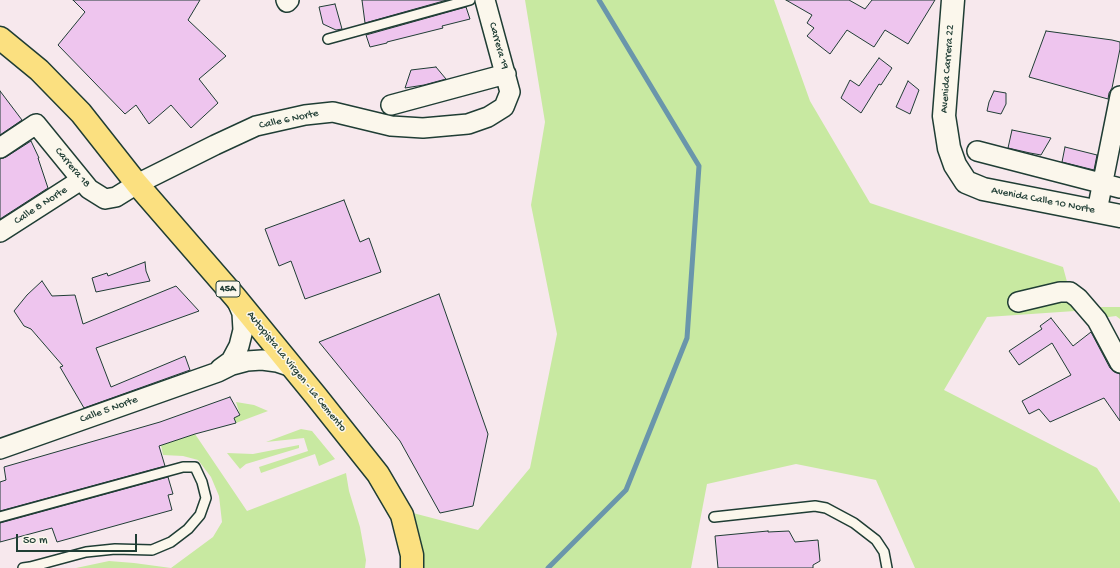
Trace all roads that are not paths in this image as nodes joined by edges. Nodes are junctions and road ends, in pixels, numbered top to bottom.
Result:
1 (470, 0) edge
2 (485, 0) edge
3 (953, 0) edge
4 (0, 38) edge
5 (328, 39) dead end
6 (508, 83) junction
7 (1119, 104) edge
8 (391, 106) dead end
9 (0, 148) edge
10 (977, 151) dead end
11 (82, 180) junction
12 (966, 182) joint
13 (136, 184) junction
14 (1111, 186) edge
15 (1097, 211) junction
16 (1120, 216) edge
17 (0, 232) edge
18 (235, 297) junction
19 (1018, 302) dead end
20 (1120, 363) edge
21 (292, 367) junction
22 (218, 372) junction
23 (0, 449) edge
24 (0, 517) edge
25 (714, 517) dead end
26 (23, 568) edge
27 (412, 568) edge
28 (887, 568) edge

1 - 5 lane
2 - 6 street, Carrera 19
3 - 12 street, Avenida Carrera 22
4 - 13 main road, Autopista La Virgen - La Cemento / 45A
6 - 8 street
6 - 13 street, Calle 6 Norte
7 - 14 street
9 - 11 street, Carrera 18
10 - 14 street
11 - 13 street, Carrera 18
11 - 17 street, Calle 8 Norte
12 - 15 street, Avenida Calle 10 Norte
13 - 18 main road, Autopista La Virgen - La Cemento / 45A
14 - 15 street
15 - 16 street, Avenida Calle 10 Norte
18 - 21 main road, Autopista La Virgen - La Cemento / 45A
18 - 22 street, Calle 5 Norte
19 - 20 street
21 - 22 street, Calle 5 Norte
21 - 27 main road, Autopista La Virgen - La Cemento / 45A
22 - 23 street, Calle 5 Norte
24 - 26 lane
25 - 28 lane

